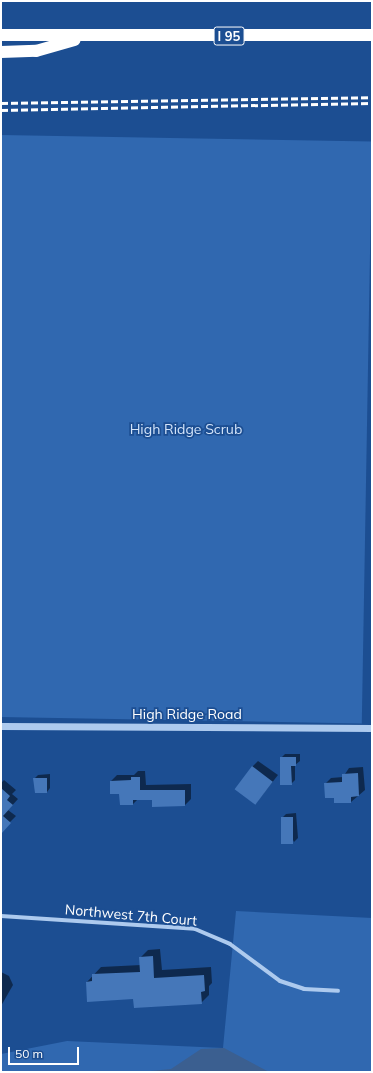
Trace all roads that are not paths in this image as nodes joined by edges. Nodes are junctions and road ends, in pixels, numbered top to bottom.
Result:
1 (1, 35) edge
2 (372, 35) edge
3 (86, 37) junction
4 (1, 52) edge
5 (1, 726) edge
6 (372, 728) edge
7 (1, 916) edge
8 (338, 991) dead end

1 - 3 highway, I 95
2 - 3 highway, I 95
3 - 4 highway
5 - 6 street, High Ridge Road
7 - 8 street, Northwest 7th Court

